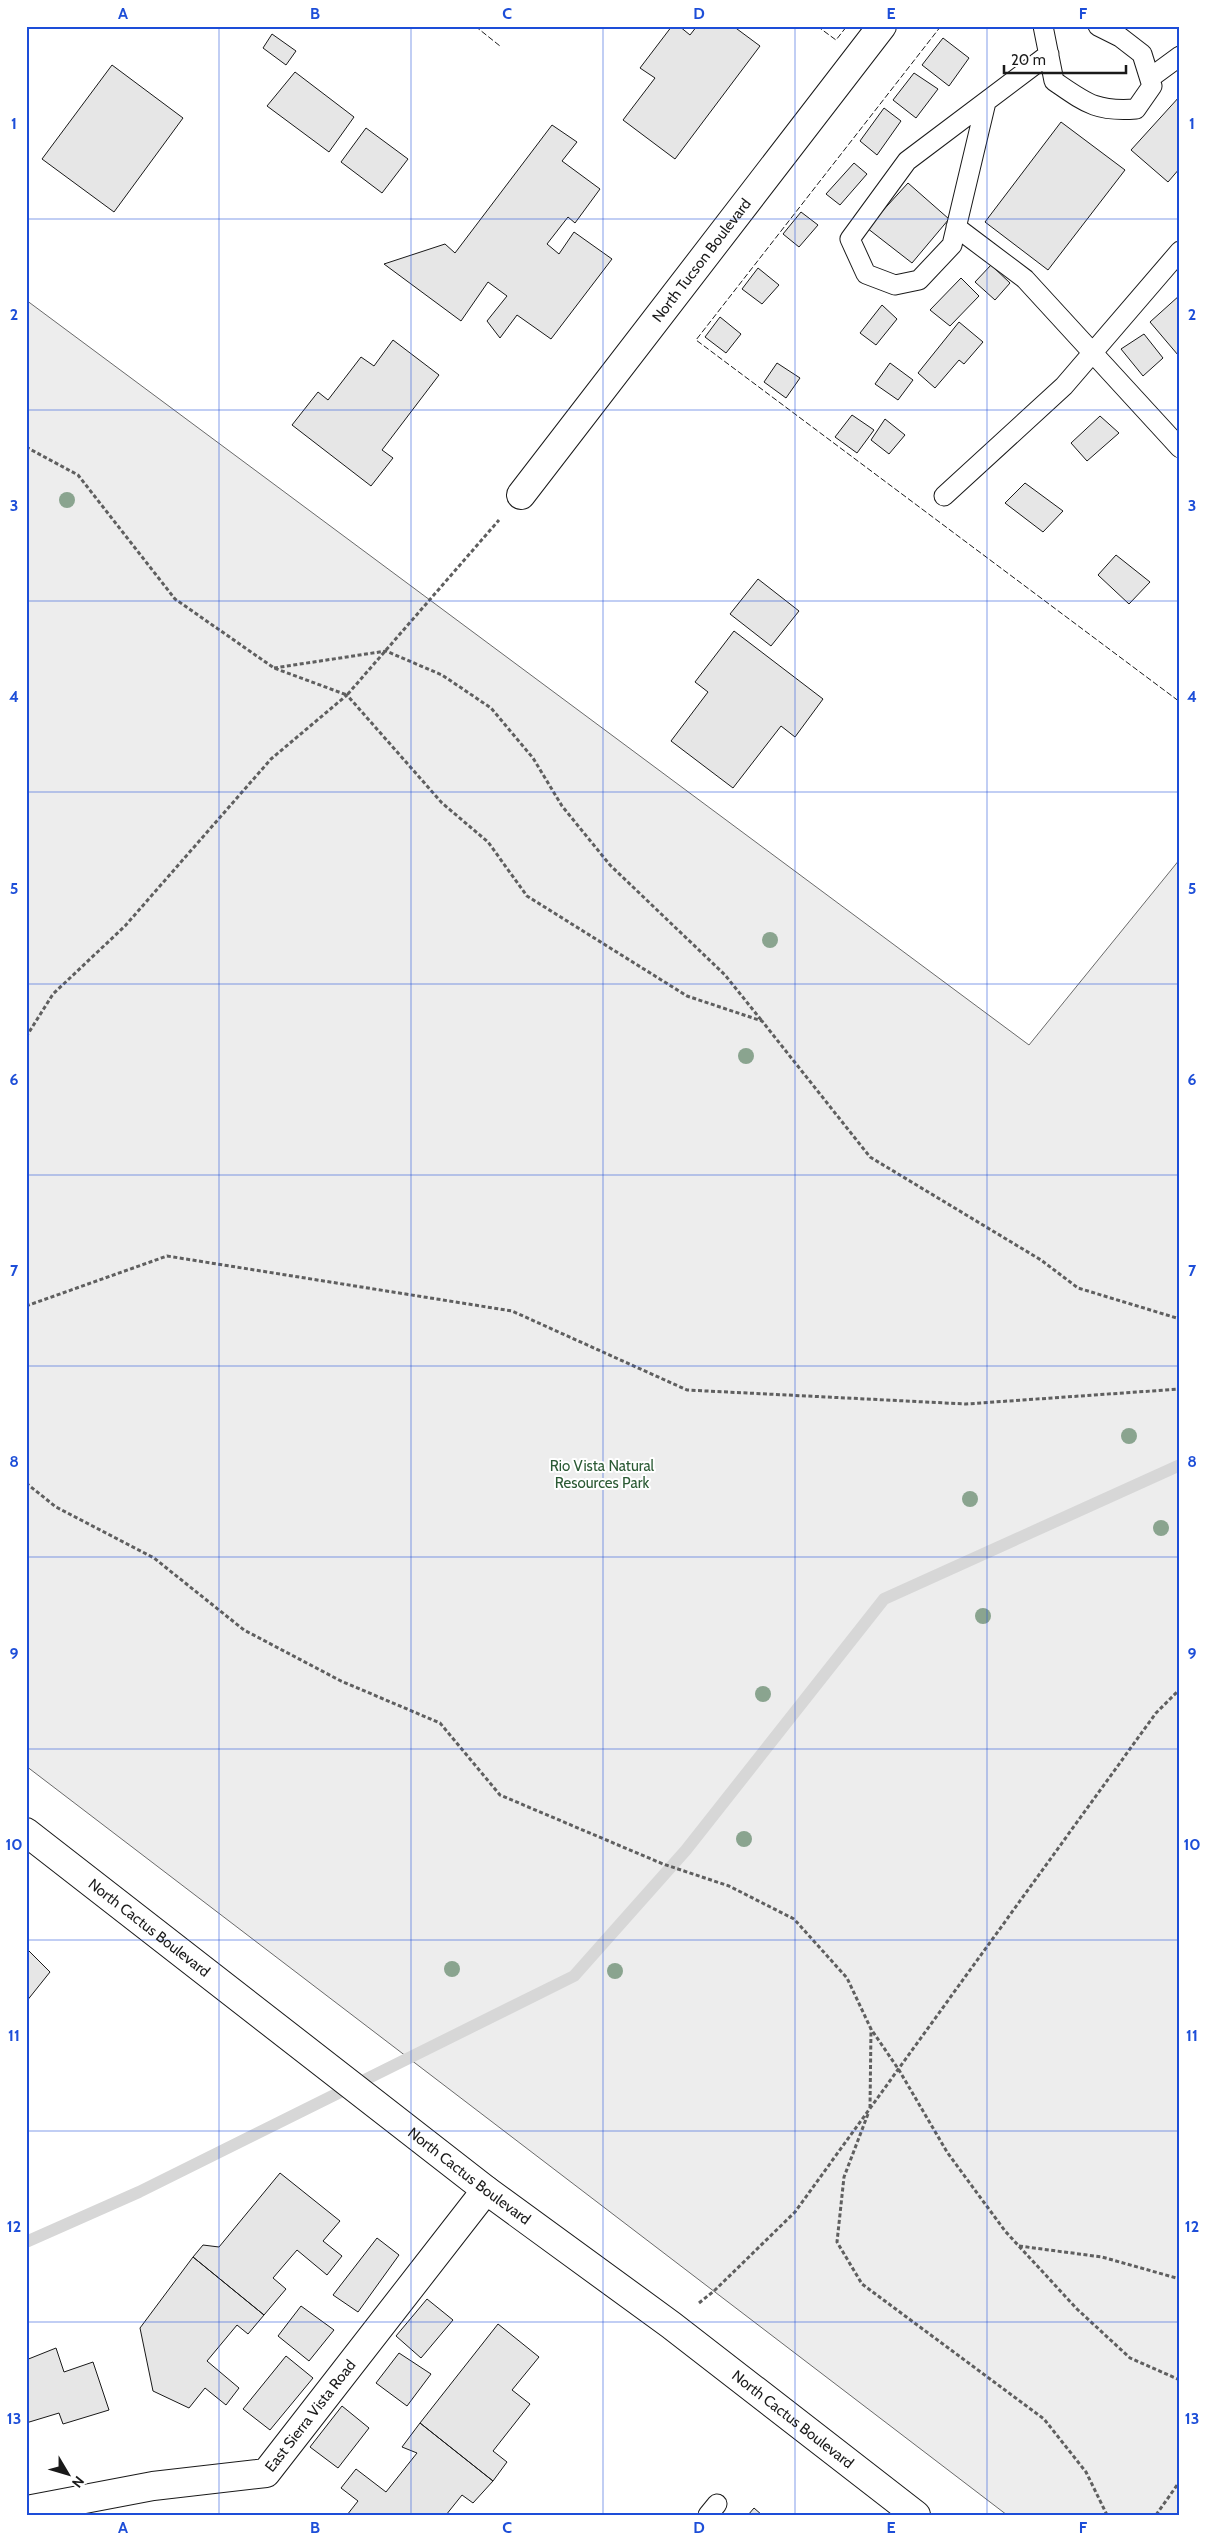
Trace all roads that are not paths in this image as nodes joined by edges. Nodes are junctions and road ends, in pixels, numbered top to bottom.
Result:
1 (882, 26) edge
2 (1043, 26) edge
3 (1098, 26) edge
4 (1049, 54) junction
5 (1180, 56) edge
6 (1150, 78) junction
7 (986, 102) junction
8 (956, 227) junction
9 (1180, 251) edge
10 (1092, 352) junction
11 (1180, 448) edge
12 (521, 495) road end
13 (944, 496) dead end
14 (26, 1832) edge
15 (486, 2190) junction
16 (26, 2512) edge
17 (916, 2515) edge

1 - 12 street, North Tucson Boulevard
2 - 4 lane
3 - 6 lane
4 - 6 lane
4 - 7 lane
5 - 6 lane
7 - 8 lane
7 - 8 lane
8 - 10 lane
9 - 10 lane
10 - 11 lane
10 - 13 lane
14 - 15 street, North Cactus Boulevard
15 - 16 street, East Sierra Vista Road
15 - 17 street, North Cactus Boulevard

